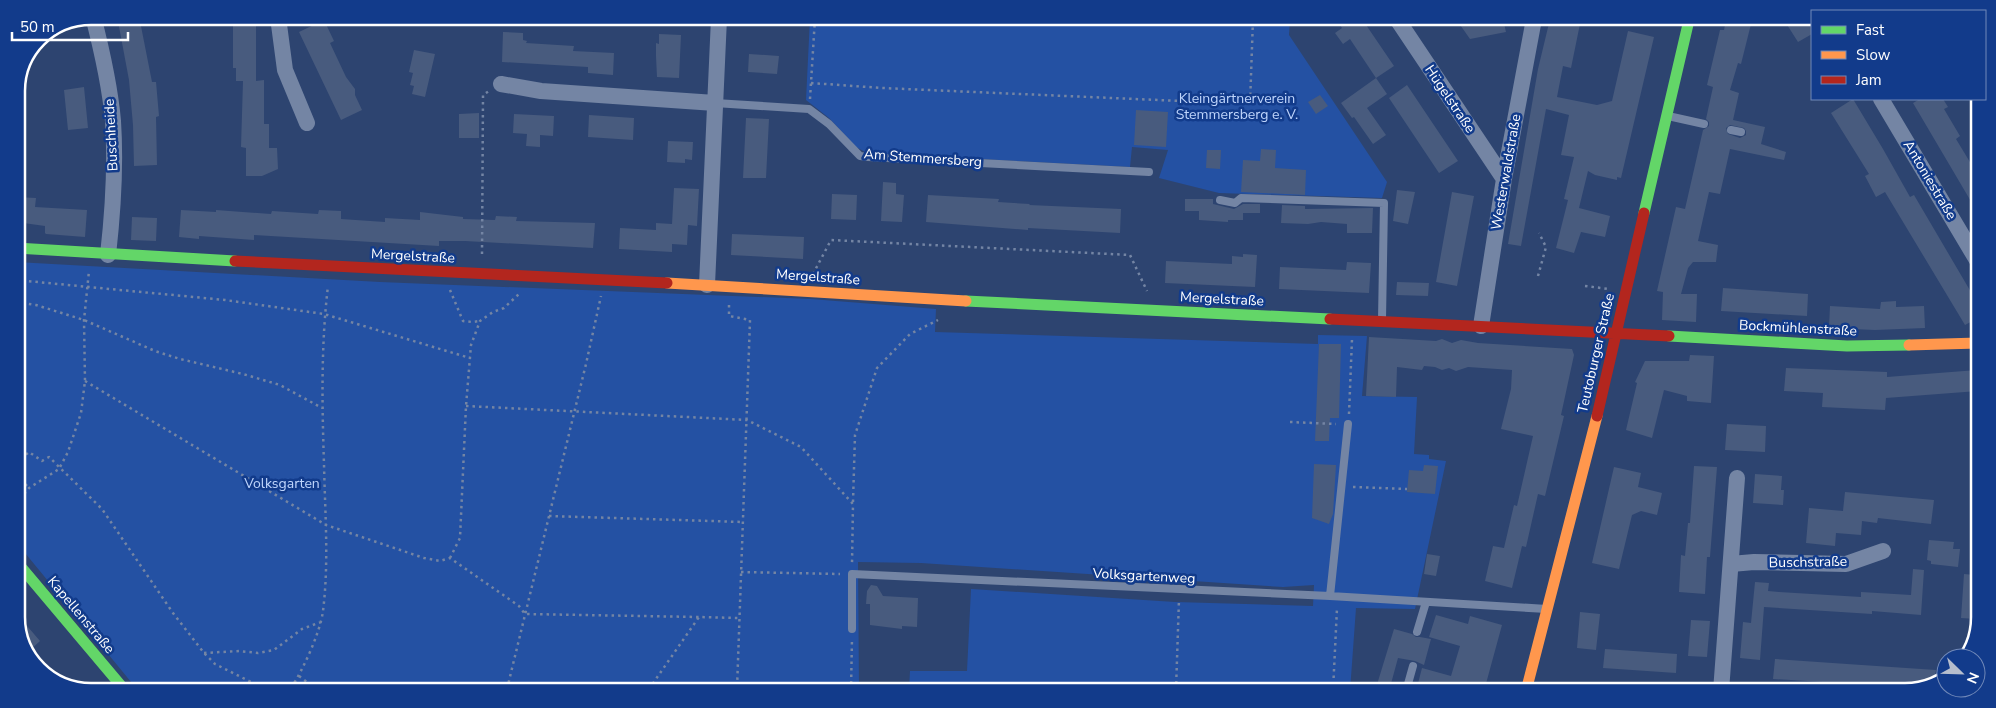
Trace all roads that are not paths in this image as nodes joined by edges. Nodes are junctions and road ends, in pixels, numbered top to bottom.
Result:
1 (95, 25) edge
2 (279, 25) edge
3 (719, 25) edge
4 (1401, 25) edge
5 (1533, 25) edge
6 (1688, 25) edge
7 (501, 84) road end
8 (1882, 100) edge
9 (715, 103) junction
10 (1666, 116) junction
11 (307, 123) dead end
12 (1704, 124) dead end
13 (1731, 130) dead end
14 (1741, 132) dead end
15 (1149, 172) dead end
16 (1504, 179) junction
17 (1220, 200) dead end
18 (25, 249) edge
19 (1971, 250) edge
20 (108, 255) junction
21 (708, 285) junction
22 (1382, 322) junction
23 (1481, 326) junction
24 (1617, 334) junction
25 (1971, 344) edge
26 (1348, 424) road end
27 (1737, 478) dead end
28 (1883, 551) dead end
29 (1731, 564) junction
30 (25, 572) edge
31 (1334, 597) junction
32 (1426, 602) junction
33 (1549, 609) junction
34 (852, 629) road end
35 (1417, 632) dead end
36 (1413, 666) dead end
37 (119, 683) edge
38 (1408, 683) edge
39 (1528, 683) edge
40 (1722, 683) edge

1 - 20 street, Buschheide
2 - 11 street
3 - 9 street
4 - 16 street, Hügelstraße
5 - 16 street, Westerwaldstraße
6 - 10 street, Teutoburger Straße
7 - 9 street
8 - 19 street, Antoniestraße
9 - 15 lane, Am Stemmersberg
9 - 21 street
10 - 12 lane
10 - 24 street, Teutoburger Straße
13 - 14 lane
16 - 23 street, Westerwaldstraße
17 - 22 lane
18 - 20 street, Mergelstraße
20 - 21 street, Mergelstraße
21 - 22 street, Mergelstraße
22 - 23 street, Mergelstraße
23 - 24 street, Mergelstraße
24 - 25 street, Bockmühlenstraße
24 - 33 street, Teutoburger Straße
26 - 31 lane
27 - 29 street
28 - 29 street, Buschstraße
29 - 40 street
30 - 37 street, Kapellenstraße
31 - 32 lane, Volksgartenweg
31 - 34 lane, Volksgartenweg
32 - 33 lane, Volksgartenweg
32 - 35 lane
33 - 39 street, Teutoburger Straße
36 - 38 lane

